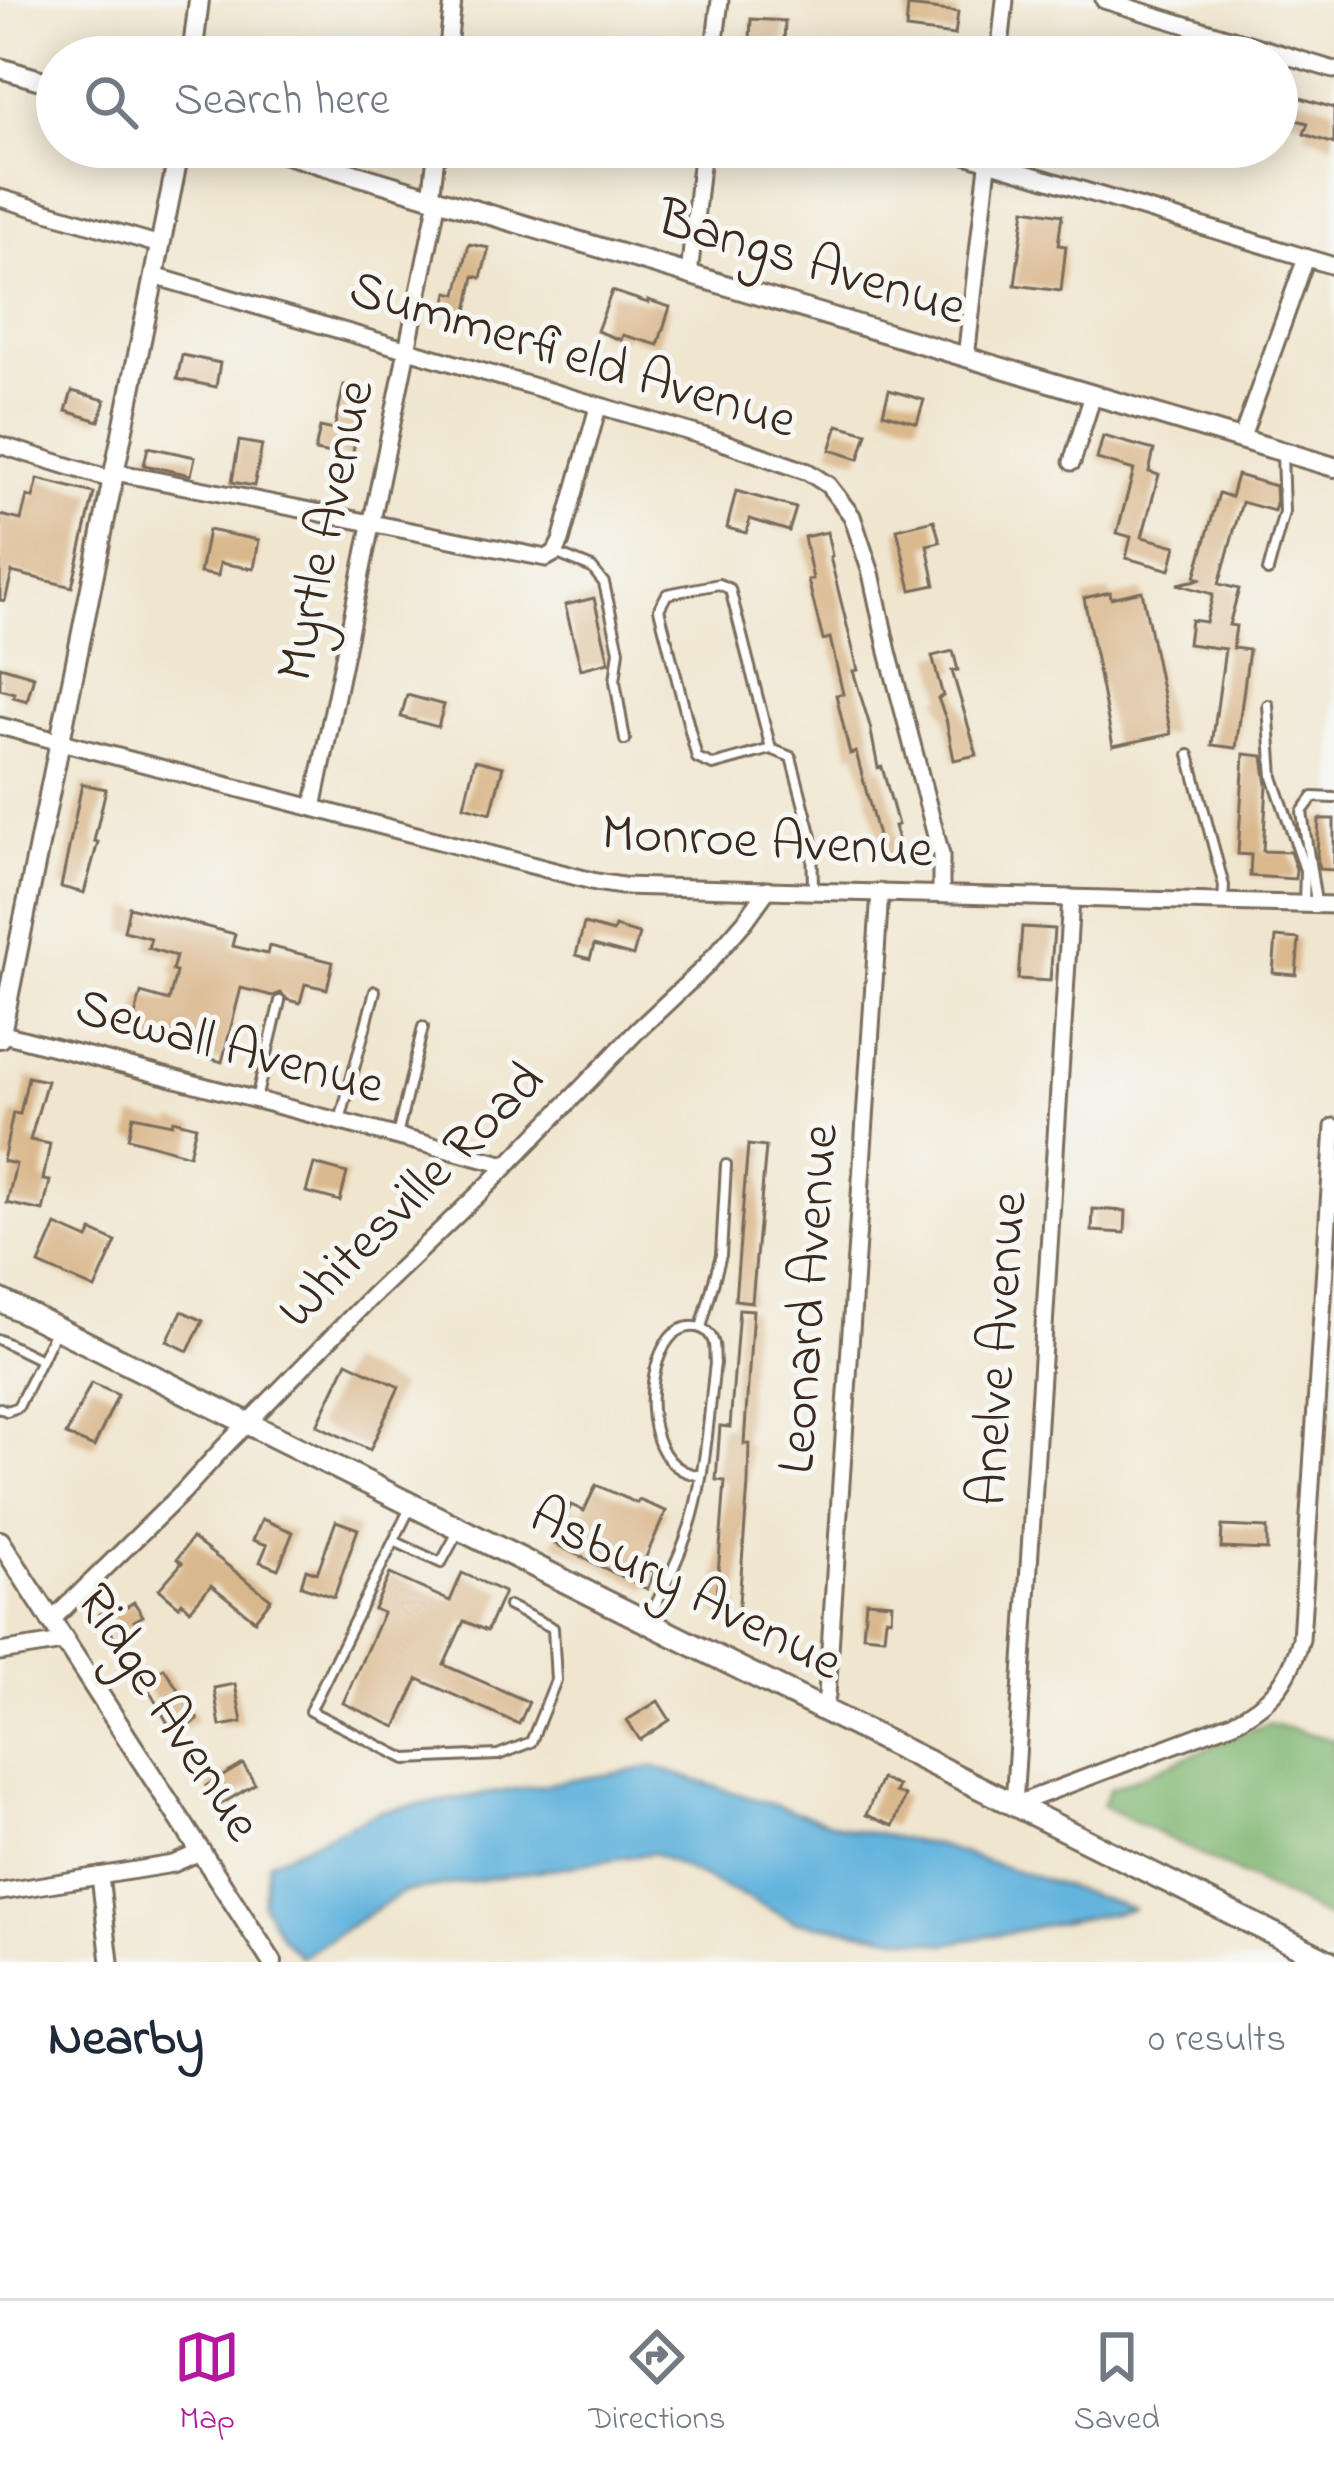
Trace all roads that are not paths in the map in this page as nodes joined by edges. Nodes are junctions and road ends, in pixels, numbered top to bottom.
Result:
1 (199, 0) edge
2 (453, 0) edge
3 (720, 0) edge
4 (1005, 0) edge
5 (1104, 0) edge
6 (195, 36) edge
7 (449, 36) edge
8 (716, 36) edge
9 (1001, 36) edge
10 (1222, 36) edge
11 (1298, 59) edge
12 (0, 68) edge
13 (1334, 70) edge
14 (36, 79) edge
15 (176, 168) edge
16 (332, 168) edge
17 (436, 168) edge
18 (702, 168) edge
19 (987, 168) edge
20 (1032, 168) edge
21 (0, 198) edge
22 (435, 199) junction
23 (160, 245) junction
24 (1306, 258) junction
25 (1334, 266) edge
26 (689, 274) junction
27 (154, 276) junction
28 (407, 351) junction
29 (966, 358) junction
30 (1093, 395) junction
31 (598, 407) junction
32 (1241, 440) junction
33 (0, 445) edge
34 (1282, 452) junction
35 (1072, 462) dead end
36 (1334, 467) edge
37 (114, 476) junction
38 (372, 524) junction
39 (555, 554) junction
40 (1268, 571) dead end
41 (1268, 705) dead end
42 (0, 726) edge
43 (625, 740) dead end
44 (61, 742) junction
45 (771, 748) junction
46 (1190, 755) dead end
47 (1334, 798) edge
48 (313, 808) junction
49 (768, 889) junction
50 (813, 890) junction
51 (880, 892) junction
52 (941, 894) junction
53 (1071, 898) junction
54 (1223, 902) junction
55 (1318, 905) edge
56 (375, 992) dead end
57 (280, 1001) dead end
58 (423, 1028) dead end
59 (0, 1035) edge
60 (256, 1100) junction
61 (340, 1122) junction
62 (1334, 1127) edge
63 (396, 1137) junction
64 (506, 1165) junction
65 (726, 1165) dead end
66 (0, 1300) edge
67 (56, 1328) junction
68 (701, 1328) junction
69 (0, 1340) edge
70 (40, 1360) junction
71 (0, 1408) edge
72 (248, 1423) junction
73 (700, 1476) junction
74 (412, 1504) junction
75 (460, 1528) junction
76 (394, 1540) junction
77 (0, 1541) edge
78 (508, 1606) dead end
79 (50, 1622) junction
80 (648, 1622) junction
81 (63, 1642) junction
82 (0, 1652) edge
83 (824, 1711) junction
84 (1014, 1805) junction
85 (202, 1851) junction
86 (100, 1876) junction
87 (0, 1892) edge
88 (110, 1962) edge
89 (272, 1962) edge
90 (1330, 1962) edge

1 - 6 street
2 - 7 street
3 - 8 street
4 - 9 street
5 - 10 street
11 - 13 street
12 - 14 street
15 - 23 street
16 - 22 street, Bangs Avenue
17 - 22 street, Myrtle Avenue
18 - 26 street
19 - 29 street
20 - 24 street
21 - 23 street
22 - 26 street, Bangs Avenue
22 - 28 street, Myrtle Avenue
23 - 27 street
24 - 25 street
24 - 32 street
26 - 29 street, Bangs Avenue
27 - 28 street, Summerfield Avenue
27 - 37 street
28 - 31 street, Summerfield Avenue
28 - 38 street, Myrtle Avenue
29 - 30 street, Bangs Avenue
30 - 32 street, Bangs Avenue
30 - 35 street
31 - 39 street
31 - 52 street, Summerfield Avenue
32 - 34 street, Bangs Avenue
33 - 37 street
34 - 36 street, Bangs Avenue
34 - 40 lane
37 - 38 street
37 - 44 street
38 - 39 street
38 - 48 street, Myrtle Avenue
39 - 43 lane
41 - 55 lane
42 - 44 street, Monroe Avenue
44 - 48 street, Monroe Avenue
44 - 59 street
45 - 45 lane
45 - 50 lane
46 - 54 lane
47 - 55 lane
48 - 49 street, Monroe Avenue
49 - 50 street, Monroe Avenue
49 - 64 street, Whitesville Road
50 - 51 street, Monroe Avenue
51 - 52 street, Monroe Avenue
51 - 83 street, Leonard Avenue
52 - 53 street, Monroe Avenue
53 - 54 street, Monroe Avenue
53 - 84 street, Anelve Avenue
54 - 55 street, Monroe Avenue
56 - 61 lane
57 - 60 lane
58 - 63 lane
59 - 60 street, Sewall Avenue
60 - 61 street, Sewall Avenue
61 - 63 street, Sewall Avenue
62 - 84 street
63 - 64 street, Sewall Avenue
64 - 72 street, Whitesville Road
65 - 68 lane
66 - 67 main road, Asbury Avenue
67 - 70 lane
67 - 72 main road, Asbury Avenue
68 - 73 lane
68 - 73 lane
69 - 70 lane
70 - 71 lane
72 - 74 main road, Asbury Avenue
72 - 79 street, Whitesville Road
73 - 80 lane
74 - 75 main road, Asbury Avenue
74 - 76 lane
75 - 76 lane
75 - 80 main road, Asbury Avenue
76 - 78 lane
77 - 79 street, Ridge Avenue
79 - 81 street, Ridge Avenue
80 - 83 main road, Asbury Avenue
81 - 82 street
81 - 85 street, Ridge Avenue
83 - 84 main road, Asbury Avenue
84 - 90 main road, Asbury Avenue
85 - 86 street
85 - 89 street, Ridge Avenue
86 - 87 street
86 - 88 street

